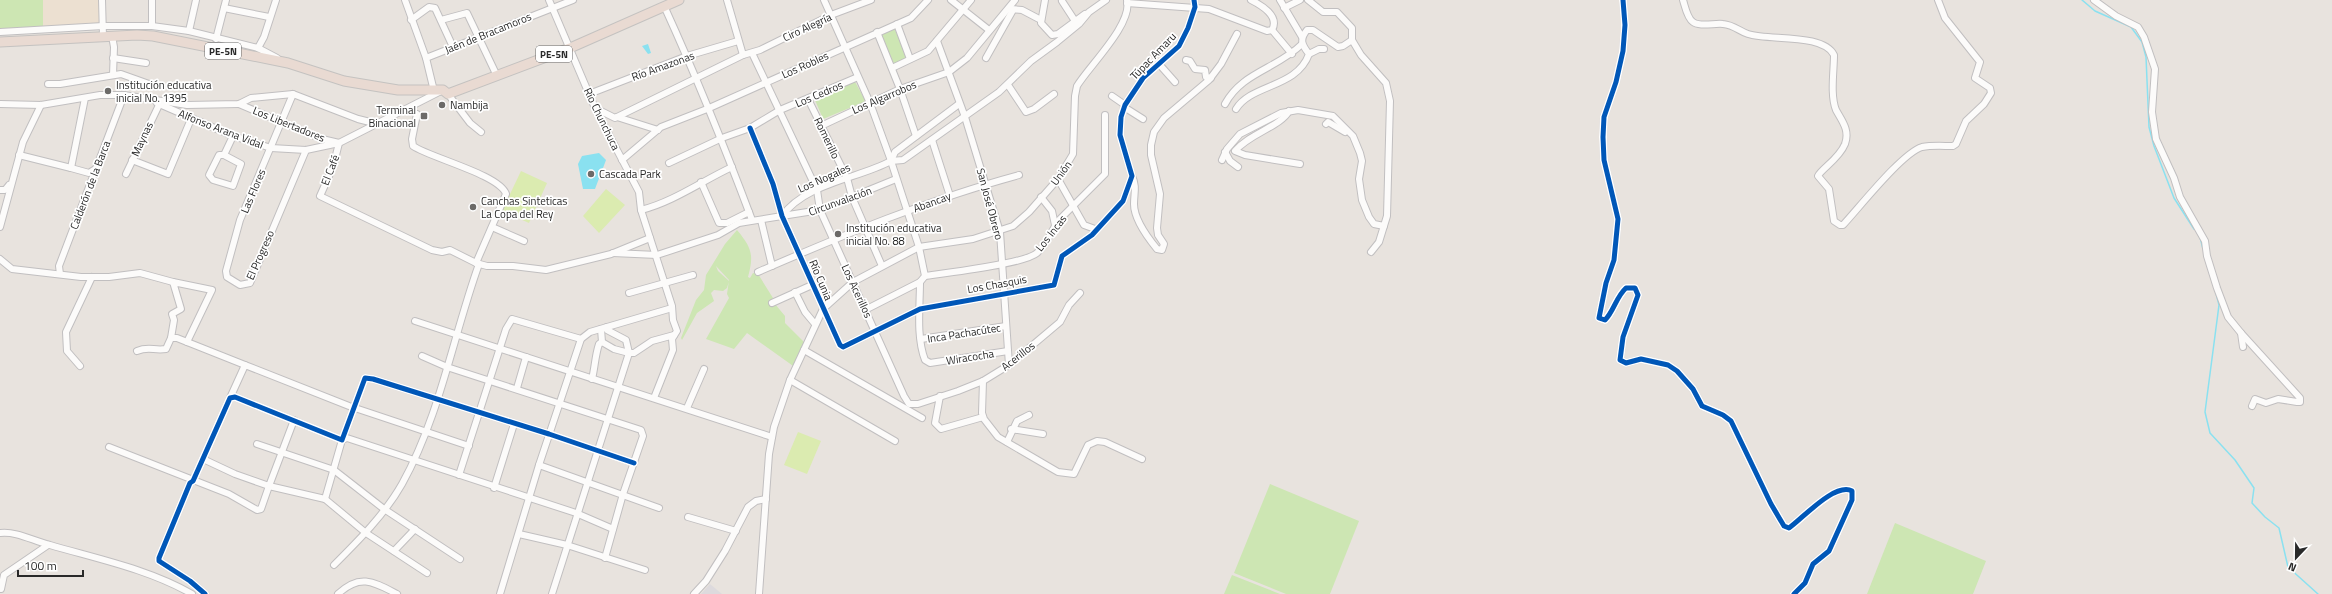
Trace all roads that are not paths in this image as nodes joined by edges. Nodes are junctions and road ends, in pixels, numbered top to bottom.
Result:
1 (102, 0) edge
2 (152, 0) edge
3 (196, 0) edge
4 (226, 0) edge
5 (276, 0) edge
6 (405, 0) edge
7 (548, 0) edge
8 (572, 0) edge
9 (679, 0) edge
10 (727, 0) edge
11 (824, 0) edge
12 (871, 0) edge
13 (928, 0) edge
14 (951, 0) edge
15 (971, 0) edge
16 (1015, 0) edge
17 (1045, 0) edge
18 (1106, 0) edge
19 (1194, 0) edge
20 (1251, 0) edge
21 (1280, 0) edge
22 (1300, 0) edge
23 (1308, 0) edge
24 (1623, 0) edge
25 (1683, 0) edge
26 (1938, 0) edge
27 (2094, 0) edge
28 (1062, 1) edge
29 (1127, 1) edge
30 (552, 7) junction
31 (1195, 7) junction
32 (224, 8) junction
33 (665, 8) junction
34 (1284, 8) junction
35 (1012, 9) junction
36 (963, 10) junction
37 (1089, 12) junction
38 (831, 15) junction
39 (269, 17) junction
40 (411, 20) junction
41 (441, 20) junction
42 (1041, 20) junction
43 (1075, 20) junction
44 (897, 24) junction
45 (103, 26) junction
46 (152, 26) junction
47 (989, 30) junction
48 (1272, 30) junction
49 (0, 32) edge
50 (189, 32) junction
51 (877, 32) junction
52 (1237, 34) dead end
53 (108, 36) junction
54 (480, 37) junction
55 (1302, 37) junction
56 (216, 38) junction
57 (1352, 40) junction
58 (738, 41) junction
59 (938, 41) junction
60 (0, 42) edge
61 (1302, 44) junction
62 (454, 46) junction
63 (846, 46) junction
64 (258, 48) junction
65 (570, 48) junction
66 (1324, 49) dead end
67 (752, 53) junction
68 (1292, 54) junction
69 (1310, 54) junction
70 (743, 55) junction
71 (687, 56) junction
72 (113, 58) junction
73 (426, 58) junction
74 (986, 58) dead end
75 (910, 59) junction
76 (1186, 60) dead end
77 (146, 63) dead end
78 (288, 64) junction
79 (1159, 64) junction
80 (892, 68) junction
81 (949, 72) junction
82 (113, 75) junction
83 (497, 76) junction
84 (858, 77) junction
85 (1211, 78) junction
86 (695, 80) junction
87 (765, 82) junction
88 (1175, 82) dead end
89 (48, 84) dead end
90 (149, 84) dead end
91 (1008, 85) junction
92 (900, 89) junction
93 (442, 92) junction
94 (293, 94) junction
95 (589, 94) junction
96 (1054, 94) dead end
97 (124, 95) junction
98 (1112, 96) dead end
99 (85, 98) junction
100 (808, 99) junction
101 (158, 103) junction
102 (870, 103) junction
103 (0, 104) edge
104 (239, 104) junction
105 (959, 104) junction
106 (1225, 104) dead end
107 (40, 105) junction
108 (1124, 106) junction
109 (595, 108) junction
110 (707, 109) junction
111 (1236, 109) dead end
112 (780, 110) junction
113 (1289, 111) junction
114 (417, 114) dead end
115 (1105, 114) dead end
116 (617, 117) junction
117 (965, 117) junction
118 (191, 119) junction
119 (1143, 119) dead end
120 (282, 121) junction
121 (378, 124) junction
122 (1326, 124) dead end
123 (821, 126) junction
124 (750, 128) junction
125 (658, 130) junction
126 (481, 132) dead end
127 (1349, 133) junction
128 (233, 136) junction
129 (916, 136) junction
130 (722, 138) junction
131 (932, 140) junction
132 (340, 143) junction
133 (271, 148) junction
134 (306, 150) junction
135 (1225, 152) junction
136 (19, 155) junction
137 (224, 155) junction
138 (132, 160) junction
139 (622, 160) junction
140 (1222, 160) dead end
141 (891, 161) junction
142 (669, 163) dead end
143 (1300, 164) dead end
144 (732, 167) junction
145 (1238, 167) dead end
146 (71, 168) junction
147 (97, 168) junction
148 (126, 174) dead end
149 (1019, 175) dead end
150 (1132, 176) junction
151 (847, 178) junction
152 (896, 179) junction
153 (1058, 179) junction
154 (700, 182) junction
155 (986, 184) junction
156 (4, 187) edge
157 (817, 190) junction
158 (950, 196) junction
159 (852, 197) junction
160 (1041, 197) junction
161 (1074, 206) junction
162 (641, 210) junction
163 (820, 210) junction
164 (908, 211) junction
165 (749, 212) junction
166 (782, 216) junction
167 (240, 220) joint
168 (752, 220) junction
169 (761, 220) junction
170 (1055, 226) junction
171 (1384, 226) junction
172 (0, 227) edge
173 (492, 227) junction
174 (866, 228) junction
175 (1095, 229) junction
176 (1000, 232) junction
177 (650, 238) junction
178 (524, 241) dead end
179 (834, 241) junction
180 (919, 247) junction
181 (1371, 252) dead end
182 (613, 253) junction
183 (657, 255) junction
184 (799, 255) junction
185 (0, 258) edge
186 (477, 263) junction
187 (1002, 263) junction
188 (772, 266) junction
189 (882, 266) junction
190 (758, 272) dead end
191 (60, 274) junction
192 (693, 274) dead end
193 (925, 276) junction
194 (92, 277) junction
195 (173, 282) junction
196 (853, 282) junction
197 (920, 282) junction
198 (665, 283) junction
199 (812, 284) junction
200 (795, 292) junction
201 (628, 293) dead end
202 (1004, 293) junction
203 (1080, 293) dead end
204 (772, 303) dead end
205 (672, 308) junction
206 (823, 309) junction
207 (920, 309) junction
208 (865, 310) junction
209 (415, 321) dead end
210 (815, 324) junction
211 (1006, 326) junction
212 (604, 328) junction
213 (876, 331) junction
214 (2241, 333) junction
215 (456, 334) junction
216 (674, 335) junction
217 (171, 338) junction
218 (581, 339) junction
219 (921, 339) junction
220 (187, 342) junction
221 (602, 342) junction
222 (2243, 348) dead end
223 (501, 349) junction
224 (804, 350) junction
225 (137, 351) dead end
226 (1008, 351) junction
227 (629, 353) junction
228 (422, 356) dead end
229 (526, 357) junction
230 (245, 365) junction
231 (1009, 365) junction
232 (80, 366) dead end
233 (447, 367) junction
234 (704, 369) dead end
235 (569, 371) junction
236 (592, 379) junction
237 (490, 380) junction
238 (790, 380) junction
239 (983, 381) junction
240 (517, 388) junction
241 (617, 388) junction
242 (940, 396) junction
243 (230, 398) junction
244 (437, 398) junction
245 (654, 398) junction
246 (559, 403) junction
247 (2252, 406) dead end
248 (354, 408) junction
249 (687, 408) junction
250 (479, 413) junction
251 (1030, 415) dead end
252 (983, 417) junction
253 (608, 418) junction
254 (922, 418) dead end
255 (294, 420) junction
256 (514, 424) junction
257 (1011, 429) junction
258 (425, 431) junction
259 (549, 434) junction
260 (1043, 434) dead end
261 (772, 437) junction
262 (342, 440) junction
263 (895, 441) dead end
264 (1007, 442) junction
265 (257, 444) dead end
266 (469, 446) junction
267 (109, 447) dead end
268 (283, 451) junction
269 (597, 451) junction
270 (203, 459) junction
271 (1142, 459) dead end
272 (414, 460) junction
273 (634, 463) junction
274 (539, 466) junction
275 (334, 470) junction
276 (459, 476) junction
277 (194, 481) junction
278 (587, 482) junction
279 (269, 486) junction
280 (494, 488) junction
281 (623, 494) junction
282 (325, 499) junction
283 (530, 500) junction
284 (766, 500) junction
285 (659, 508) dead end
286 (384, 509) junction
287 (576, 513) junction
288 (688, 517) dead end
289 (415, 529) junction
290 (613, 529) junction
291 (736, 531) junction
292 (0, 533) edge
293 (366, 533) junction
294 (519, 534) junction
295 (48, 545) junction
296 (567, 545) junction
297 (394, 551) junction
298 (605, 558) junction
299 (460, 559) dead end
300 (334, 565) dead end
301 (645, 570) dead end
302 (427, 573) dead end
303 (1, 589) dead end
304 (192, 594) edge
305 (205, 594) edge
306 (338, 594) edge
307 (398, 594) edge
308 (500, 594) edge
309 (552, 594) edge
310 (694, 594) edge
311 (759, 594) edge
312 (1794, 594) edge

1 - 45 street
2 - 46 street
3 - 50 street
4 - 32 street
5 - 39 street
6 - 40 street
7 - 30 street, Río Chunchuca
8 - 30 street, Jaén de Bracamoros
9 - 33 highway, PE-5N
10 - 58 street
11 - 38 street
12 - 38 street, Ciro Alegría
13 - 44 street, Los Robles
14 - 36 street
15 - 36 street
16 - 35 street
17 - 42 street
18 - 37 street
19 - 31 street, Túpac Amaru
20 - 48 street
21 - 34 street
22 - 34 street
23 - 57 street
24 - 312 street
25 - 26 street
27 - 214 street
28 - 43 street
29 - 31 street
29 - 153 street, Unión
30 - 54 street, Jaén de Bracamoros
30 - 65 street, Río Chunchuca
31 - 48 street
31 - 79 street, Túpac Amaru
32 - 39 street
32 - 56 street
33 - 65 highway, PE-5N
33 - 71 street
34 - 55 street
35 - 42 street
35 - 47 street, Los Algarrobos
35 - 74 street
36 - 47 street
36 - 59 street
37 - 43 street
37 - 91 street, Los Nogales
38 - 63 street
38 - 67 street, Ciro Alegría
39 - 64 street
40 - 41 street
40 - 73 street
41 - 54 street
41 - 62 street
42 - 43 street
44 - 51 street, Los Robles
44 - 75 street
45 - 46 street
45 - 49 street
45 - 53 street
46 - 50 street
47 - 81 street, Los Algarrobos
48 - 68 street
50 - 56 street
51 - 63 street, Los Robles
51 - 80 street
52 - 85 street
53 - 60 highway, PE-5N
53 - 72 street
53 - 78 highway, PE-5N
54 - 62 street, Jaén de Bracamoros
54 - 83 street
55 - 57 street
55 - 61 street
56 - 64 street
57 - 171 street
58 - 70 street
58 - 71 street, Río Amazonas
59 - 75 street
59 - 81 street, San José Obrero
61 - 68 street
61 - 69 street
62 - 73 street, Jaén de Bracamoros
63 - 84 street
63 - 87 street, Los Robles
64 - 78 street
65 - 83 highway, PE-5N
65 - 95 street, Río Chunchuca
66 - 69 street
67 - 70 street, Ciro Alegría
67 - 87 street, Los Acerillos
68 - 106 street
69 - 111 street
70 - 86 street, Ciro Alegría
71 - 86 street
71 - 95 street, Río Amazonas
72 - 77 street
72 - 82 street
73 - 93 street
75 - 80 street
76 - 85 street
78 - 93 highway, PE-5N
79 - 88 street
79 - 108 street, Túpac Amaru
80 - 92 street
81 - 92 street, Los Algarrobos
81 - 105 street, San José Obrero
82 - 89 street
82 - 90 street
83 - 93 highway, PE-5N
84 - 100 street, Los Cedros
84 - 102 street
85 - 150 street, Túpac Amaru
86 - 110 street
86 - 116 street, Ciro Alegría
87 - 110 street, Los Robles
87 - 112 street, Los Acerillos
91 - 96 street
91 - 117 street, Los Nogales
92 - 102 street, Los Algarrobos
92 - 129 street
93 - 121 street, Alfonso Arana Vidal
93 - 126 street
94 - 104 street
94 - 120 street, Las Flores
94 - 121 street
95 - 109 street, Río Chunchuca
97 - 99 street
97 - 101 street
97 - 147 street, Calderón de la Barca
98 - 108 street
99 - 107 street
99 - 146 street
100 - 112 street, Los Cedros
100 - 123 street, Romerillo
101 - 104 street
101 - 118 street, Alfonso Arana Vidal
101 - 138 street, Maynas
102 - 123 street, Los Algarrobos
102 - 141 street
103 - 107 street
104 - 120 street, Los Libertadores
105 - 117 street, San José Obrero
105 - 129 street
107 - 136 street
108 - 119 street
108 - 150 street, Túpac Amaru
109 - 116 street
109 - 139 street, Río Chunchuca
110 - 125 street, Los Robles
110 - 130 street
112 - 124 street, Los Cedros
112 - 157 street, Los Acerillos
113 - 127 street
113 - 135 street
113 - 143 street
114 - 173 street
115 - 161 street, Los Incas
116 - 125 street
117 - 131 street, Los Nogales
117 - 155 street, San José Obrero
118 - 128 street, Alfonso Arana Vidal
118 - 138 street
120 - 132 street, Los Libertadores
120 - 133 street, Las Flores
121 - 132 street, Alfonso Arana Vidal
122 - 127 street
123 - 151 street, Romerillo
124 - 130 street, Los Cedros
124 - 166 street, Río Cunia
125 - 139 street, Los Robles
127 - 171 street
128 - 133 street, Alfonso Arana Vidal
128 - 137 street
129 - 141 street
130 - 142 street, Los Cedros
130 - 144 street
131 - 141 street, Los Nogales
131 - 158 street
132 - 134 street, Alfonso Arana Vidal
132 - 186 street, El Café
133 - 134 street, Alfonso Arana Vidal
133 - 167 street, Las Flores
134 - 167 street, El Progreso
135 - 140 street
135 - 145 street
136 - 146 street
136 - 156 street
137 - 137 street
138 - 148 street, Maynas
139 - 162 street, Río Chunchuca
141 - 151 street, Los Nogales
141 - 152 street
144 - 154 street
144 - 165 street
146 - 147 street
147 - 191 street, Calderón de la Barca
149 - 155 street, Abancay
150 - 175 street
151 - 157 street, Los Nogales
151 - 159 street, Romerillo
152 - 159 street, Circunvalación
152 - 164 street
153 - 160 street, Unión
153 - 161 street
154 - 162 street
154 - 165 street
155 - 158 street, Abancay
155 - 176 street, San José Obrero
156 - 172 street
157 - 163 street, Los Acerillos
157 - 166 street, Los Nogales
158 - 164 street, Abancay
159 - 163 street, Circunvalación
159 - 174 street, Romerillo
160 - 170 street
160 - 176 street, Unión
161 - 170 street, Los Incas
161 - 175 street
162 - 177 street, Río Chunchuca
163 - 166 street, Circunvalación
163 - 179 street, Los Acerillos
164 - 174 street, Abancay
164 - 180 street
165 - 168 street
166 - 169 street
166 - 184 street, Río Cunia
168 - 169 street
168 - 183 street
169 - 188 street
170 - 187 street, Los Incas
171 - 181 street
173 - 178 street
173 - 186 street
174 - 179 street, Abancay
174 - 189 street, Romerillo
175 - 202 street, Los Chasquis
176 - 180 street, Unión
176 - 187 street, San José Obrero
177 - 182 street
177 - 183 street, Río Chunchuca
179 - 184 street, Abancay
179 - 196 street, Los Acerillos
180 - 189 street, Unión
180 - 193 street
182 - 183 street
182 - 186 street
183 - 198 street, Río Chunchuca
184 - 188 street, Abancay
184 - 199 street, Río Cunia
185 - 191 street
186 - 215 street
187 - 193 street, Los Incas
187 - 202 street, San José Obrero
188 - 190 street, Abancay
189 - 196 street, Unión
191 - 194 street
192 - 198 street
193 - 197 street
194 - 195 street
194 - 232 street
195 - 217 street
195 - 220 street
196 - 206 street, Unión
196 - 208 street, Los Acerillos
197 - 207 street
197 - 208 street
198 - 201 street
198 - 205 street, Río Chunchuca
199 - 200 street
199 - 206 street, Río Cunia
200 - 204 street
200 - 210 street
202 - 207 street, Los Chasquis
202 - 211 street, San José Obrero
203 - 231 street, Acerillos
205 - 212 street
205 - 216 street, Río Chunchuca
206 - 210 street, Unión
206 - 213 street, Río Cunia
207 - 213 street, Los Chasquis
207 - 219 street
208 - 213 street, Los Acerillos
209 - 215 street
210 - 224 street, Unión
211 - 219 street, Inca Pachacútec
211 - 226 street, San José Obrero
212 - 218 street
212 - 221 street
212 - 227 street
213 - 242 street, Los Acerillos
214 - 222 street
214 - 247 street
215 - 223 street
215 - 233 street
216 - 227 street
216 - 245 street, Río Chunchuca
217 - 220 street
217 - 225 street
218 - 223 street
218 - 235 street
219 - 226 street, Wiracocha
220 - 230 street
221 - 227 street
221 - 236 street
223 - 229 street
223 - 237 street
224 - 238 street, Unión
224 - 254 street
226 - 231 street, San José Obrero
227 - 241 street
228 - 233 street
229 - 235 street
229 - 240 street
230 - 243 street
230 - 248 street
231 - 239 street, Acerillos
233 - 237 street
233 - 244 street
234 - 249 street
235 - 236 street
235 - 246 street
236 - 241 street
237 - 240 street
237 - 250 street
238 - 261 street, Unión
238 - 263 street
239 - 242 street, Acerillos
239 - 252 street
240 - 246 street
241 - 245 street
241 - 253 street
242 - 252 street
243 - 255 street
243 - 270 street
244 - 248 street
244 - 250 street
244 - 258 street
245 - 249 street
246 - 253 street
246 - 259 street
248 - 258 street
248 - 262 street
249 - 261 street
250 - 256 street
250 - 266 street
251 - 257 street
252 - 264 street
253 - 269 street
253 - 273 street
255 - 262 street
255 - 268 street
256 - 259 street
256 - 280 street
257 - 260 street
257 - 264 street
258 - 266 street
258 - 272 street
259 - 269 street
259 - 274 street
261 - 284 street, Unión
262 - 272 street
262 - 275 street
264 - 271 street
265 - 268 street
266 - 276 street
267 - 277 street
268 - 275 street
268 - 279 street
269 - 273 street
269 - 278 street
270 - 277 street
270 - 279 street
272 - 276 street
272 - 286 street
273 - 281 street
274 - 278 street
274 - 283 street
275 - 282 street
275 - 286 street
276 - 280 street
277 - 279 street
277 - 305 street
278 - 281 street
278 - 287 street
279 - 282 street
280 - 283 street
281 - 285 street
281 - 290 street
282 - 293 street
283 - 287 street
283 - 294 street
284 - 291 street
284 - 311 street, Unión
286 - 289 street
286 - 293 street
287 - 290 street
287 - 296 street
288 - 291 street
289 - 297 street
289 - 299 street
290 - 298 street
291 - 310 street
292 - 295 street
293 - 297 street
293 - 300 street
294 - 296 street
294 - 308 street
295 - 303 street
295 - 304 street
296 - 298 street
296 - 309 street
297 - 302 street
298 - 301 street
306 - 307 street

